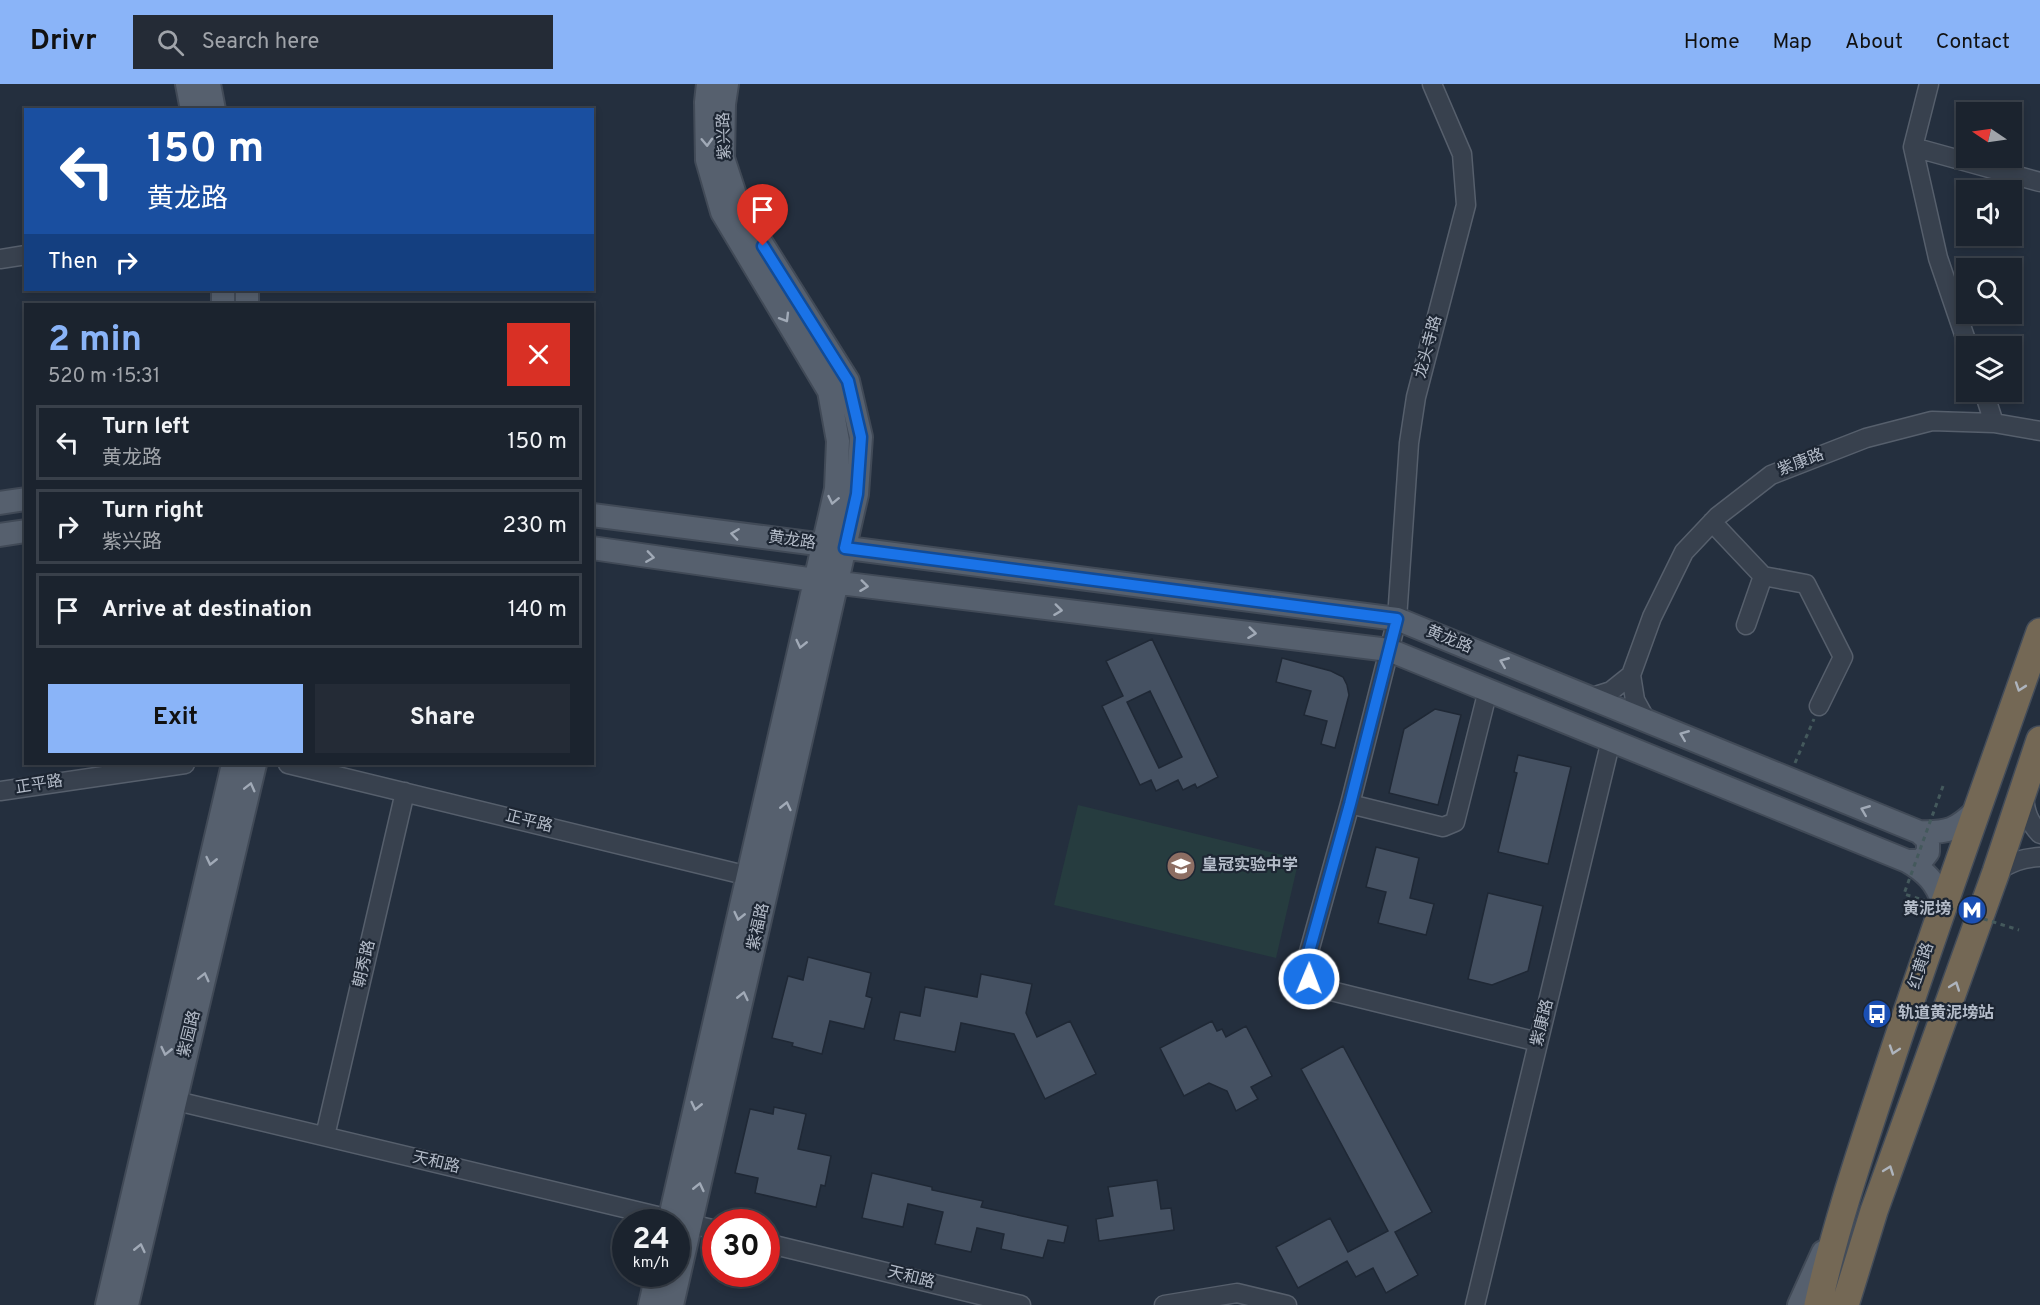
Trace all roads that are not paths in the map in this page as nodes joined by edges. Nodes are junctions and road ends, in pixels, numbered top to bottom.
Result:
1 (187, 84) edge
2 (209, 84) edge
3 (708, 84) edge
4 (727, 84) edge
5 (1432, 84) edge
6 (1929, 84) edge
7 (192, 108) edge
8 (214, 108) edge
9 (1914, 147) junction
10 (2040, 182) edge
11 (24, 255) edge
12 (0, 260) edge
13 (1965, 336) edge
14 (1988, 402) edge
15 (1995, 423) junction
16 (2040, 431) edge
17 (24, 499) edge
18 (0, 503) edge
19 (594, 515) edge
20 (1712, 522) junction
21 (24, 531) edge
22 (0, 535) edge
23 (834, 547) junction
24 (594, 548) edge
25 (777, 574) junction
26 (1763, 576) junction
27 (826, 581) junction
28 (807, 618) junction
29 (1397, 619) junction
30 (1746, 625) dead end
31 (2040, 632) edge
32 (1389, 650) junction
33 (1631, 675) junction
34 (1488, 690) junction
35 (1592, 698) junction
36 (1819, 706) road end
37 (1646, 720) junction
38 (2040, 740) edge
39 (1611, 741) junction
40 (178, 765) edge
41 (233, 765) edge
42 (255, 765) edge
43 (292, 765) edge
44 (2024, 786) junction
45 (0, 791) edge
46 (405, 792) junction
47 (1350, 804) junction
48 (1977, 810) junction
49 (1919, 832) junction
50 (2040, 834) edge
51 (2040, 857) edge
52 (1907, 861) junction
53 (1996, 872) junction
54 (758, 878) junction
55 (1943, 903) junction
56 (1538, 1042) junction
57 (165, 1098) junction
58 (325, 1136) junction
59 (1844, 1204) junction
60 (623, 1209) edge
61 (679, 1209) edge
62 (1874, 1211) junction
63 (780, 1246) edge
64 (654, 1287) edge
65 (673, 1287) edge
66 (107, 1305) edge
67 (126, 1305) edge
68 (650, 1305) edge
69 (672, 1305) edge
70 (1021, 1305) edge
71 (1164, 1305) edge
72 (1287, 1305) edge
73 (1475, 1305) edge
74 (1799, 1305) edge
75 (1818, 1305) edge
76 (1845, 1305) edge
77 (1853, 1305) edge

1 - 7 main road
2 - 8 main road
3 -> 23 main road, 紫兴路
4 - 23 main road, 紫兴路
5 - 29 street, 龙头寺路
6 - 9 street
9 - 10 street
9 - 13 street
11 - 12 street
14 - 15 street
15 - 16 street, 紫康路
15 - 20 street, 紫康路
17 - 18 main road
23 -> 19 main road, 黄龙路
20 - 26 street
20 - 33 street, 紫康路
21 - 22 main road
23 - 27 main road, 紫福路
23 - 29 main road, 黄龙路
24 -> 25 main road, 黄龙路
25 - 27 main road, 黄龙路
25 - 28 main road
26 - 30 street
26 - 36 street
27 - 28 main road, 紫福路
27 -> 32 main road, 黄龙路
54 -> 27 main road, 紫福路
28 -> 54 main road, 紫福路
29 - 32 street, 龙头寺路
35 -> 29 main road, 黄龙路
31 -> 48 highway, 红黄路
32 - 34 main road, 黄龙路
32 - 47 street, 龙头寺路
33 - 35 street
33 - 37 street
34 - 39 main road, 黄龙路
34 - 47 street
35 - 37 main road, 黄龙路
49 -> 37 main road, 黄龙路
38 - 44 highway
39 - 52 main road, 黄龙路
39 - 56 street, 紫康路
40 - 45 street, 正平路
41 -> 57 main road, 紫园路
57 -> 42 main road, 紫园路
43 - 46 street, 正平路
44 - 50 street
44 - 53 highway
46 - 54 street, 正平路
46 - 58 street, 朝秀路
47 - 56 street, 龙头寺路
48 - 49 main road
48 - 55 highway, 红黄路
49 - 52 main road
51 - 53 street
52 - 55 main road, 黄龙路
62 -> 53 highway
54 - 61 main road, 紫福路
55 -> 59 highway, 红黄路
56 - 73 street, 紫康路
57 - 58 street, 天和路
57 - 66 main road, 紫园路
67 -> 57 main road, 紫园路
58 - 60 street, 天和路
59 - 74 main road
59 - 75 highway, 红黄路
62 - 76 highway
62 - 77 main road
63 - 70 street, 天和路
64 - 68 main road
65 - 69 main road, 紫福路
71 - 72 street

